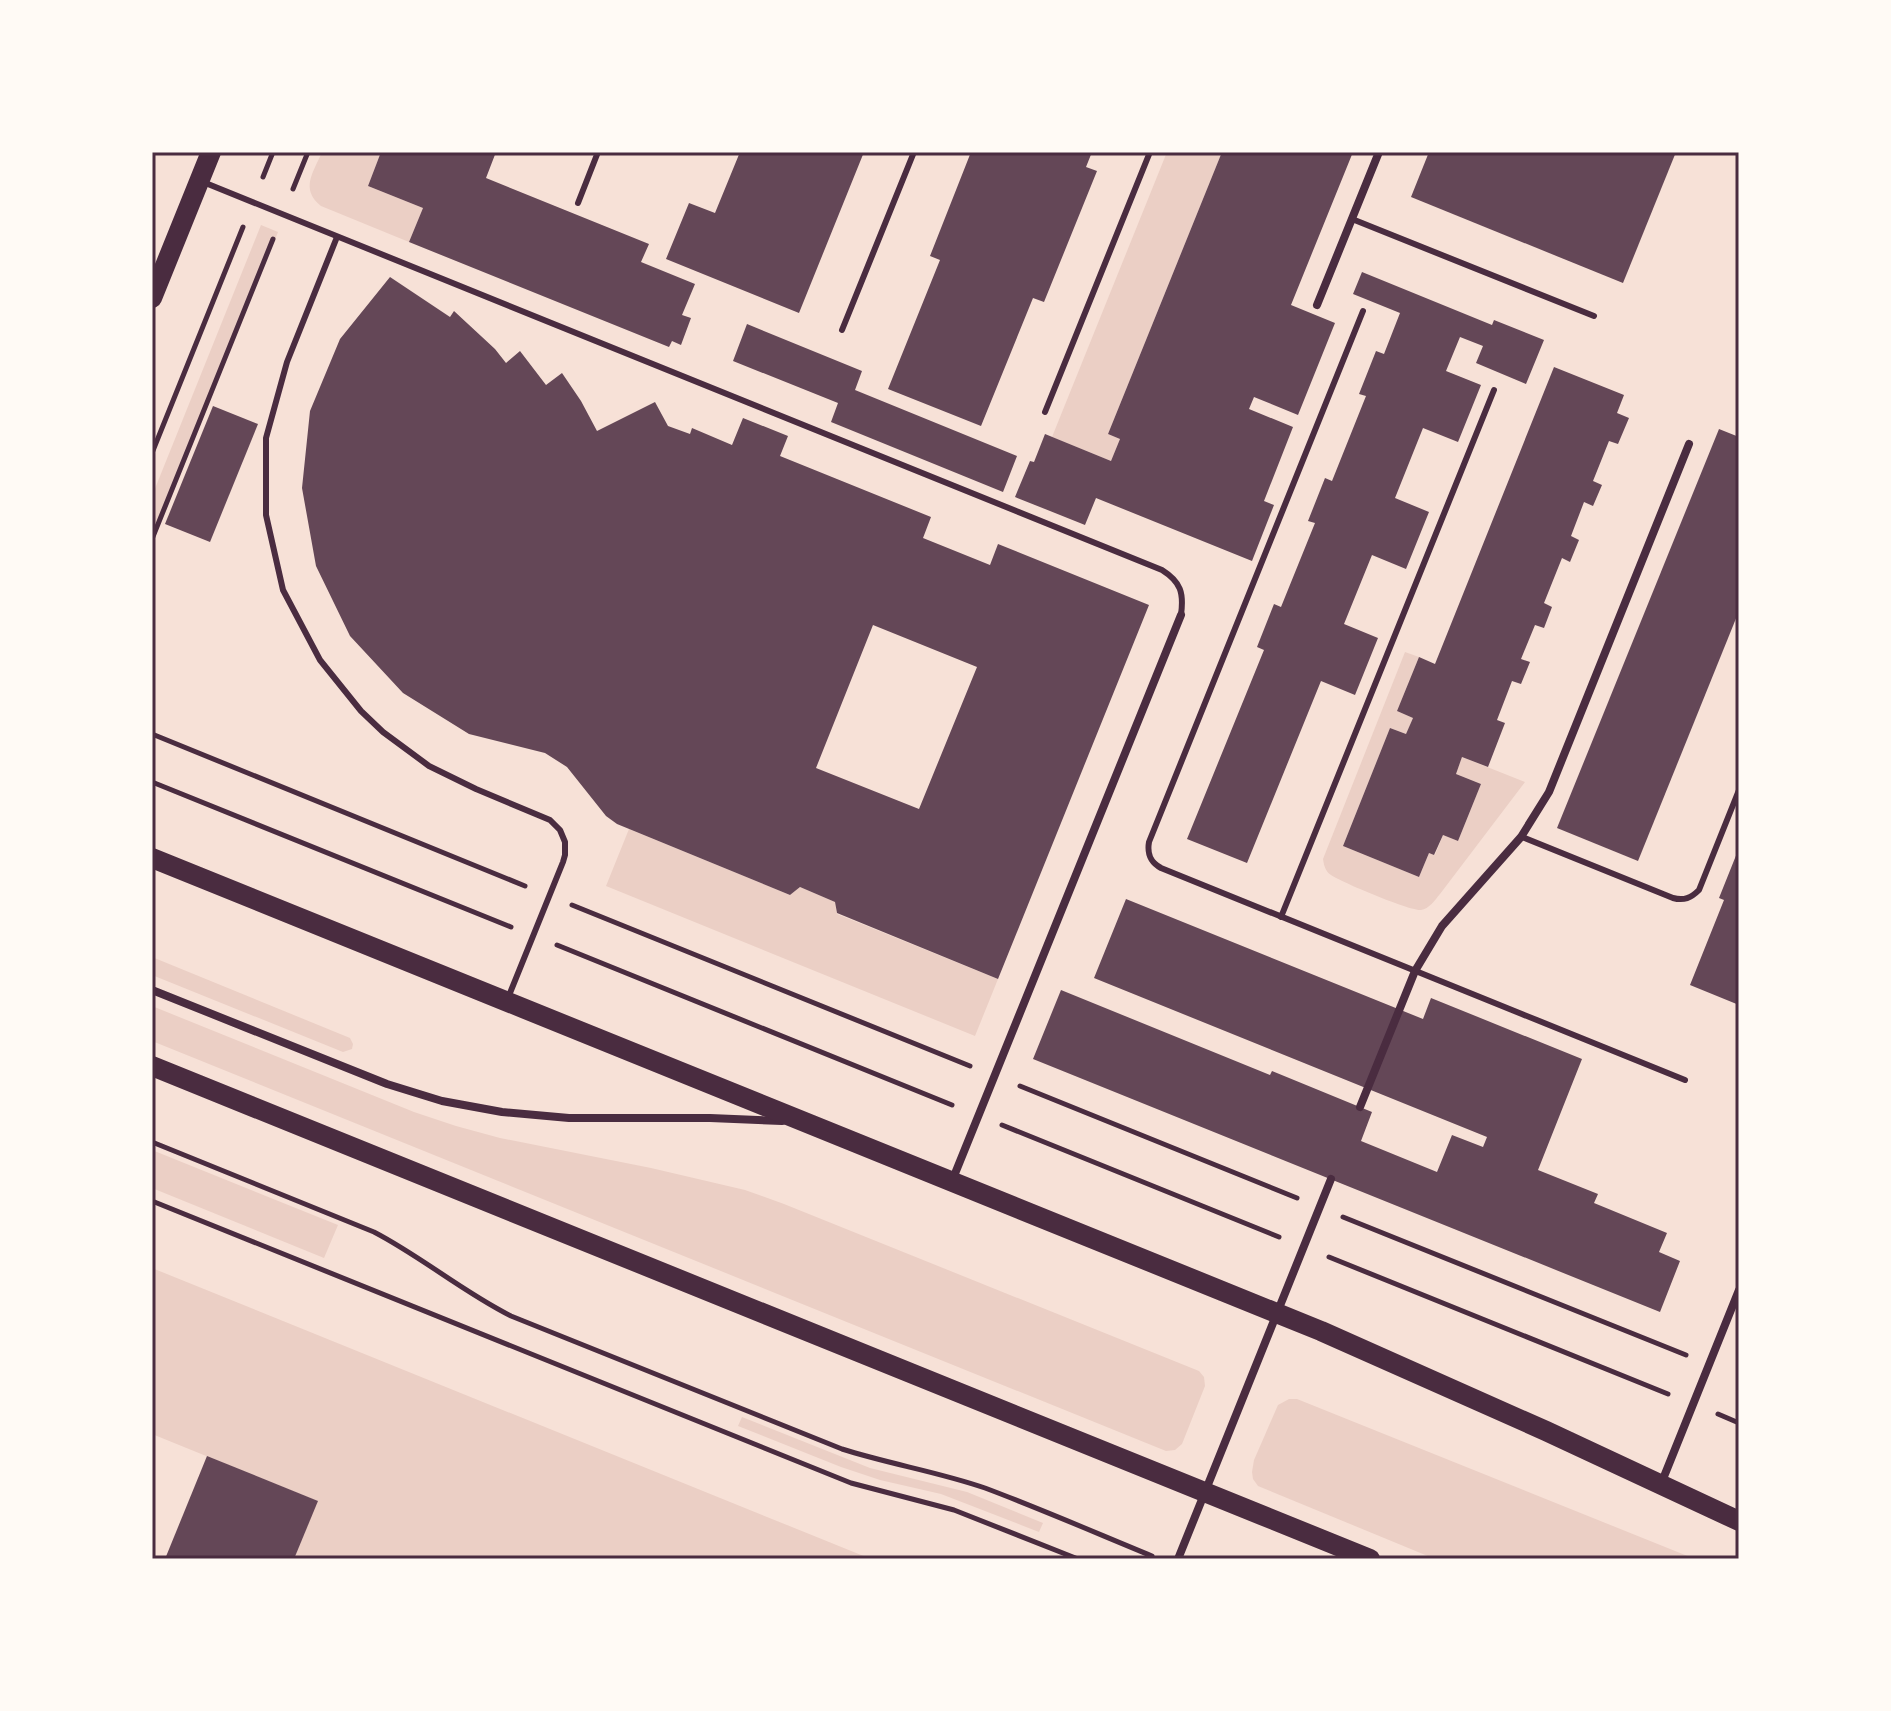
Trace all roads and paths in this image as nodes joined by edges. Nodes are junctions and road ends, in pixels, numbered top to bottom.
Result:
1 (211, 152) edge
2 (273, 152) edge
3 (308, 152) edge
4 (598, 152) edge
5 (914, 152) edge
6 (1150, 152) edge
7 (1379, 152) edge
8 (199, 181) junction
9 (253, 203) junction
10 (578, 203) dead end
11 (283, 215) junction
12 (1352, 219) junction
13 (337, 237) junction
14 (152, 298) edge
15 (1317, 305) dead end
16 (1363, 311) dead end
17 (1594, 316) dead end
18 (842, 330) dead end
19 (1494, 390) dead end
20 (1045, 412) dead end
21 (1689, 444) dead end
22 (152, 453) edge
23 (152, 539) edge
24 (1181, 615) joint
25 (152, 734) edge
26 (152, 782) edge
27 (1739, 790) edge
28 (1522, 837) junction
29 (152, 858) edge
30 (549, 896) junction
31 (1281, 917) junction
32 (533, 936) junction
33 (1415, 971) junction
34 (152, 990) edge
35 (507, 1002) junction
36 (152, 1066) edge
37 (995, 1076) junction
38 (1685, 1080) dead end
39 (1360, 1107) dead end
40 (978, 1116) junction
41 (826, 1131) junction
42 (152, 1142) edge
43 (1331, 1179) dead end
44 (952, 1182) junction
45 (152, 1201) edge
46 (1320, 1207) junction
47 (1304, 1247) junction
48 (1739, 1290) edge
49 (1277, 1313) junction
50 (1709, 1365) junction
51 (1693, 1404) junction
52 (1739, 1423) edge
53 (1660, 1485) junction
54 (1205, 1492) junction
55 (1739, 1521) edge
56 (1078, 1559) edge
57 (1160, 1559) edge
58 (1178, 1559) edge
59 (1370, 1559) edge

1 - 8 main road
2 - 9 path
3 - 11 path
4 - 10 lane
5 - 18 lane
6 - 20 lane
7 - 12 street
8 - 9 lane
8 - 14 main road
9 - 11 lane
9 - 22 path
11 - 13 lane
11 - 23 path
12 - 15 street
12 - 17 lane
13 - 24 lane
13 - 30 lane
16 - 31 lane
19 - 31 lane
21 - 28 street
24 - 37 street
25 - 30 path
26 - 32 path
27 - 28 lane
28 - 33 street
29 - 35 main road
30 - 32 lane
30 - 37 path
31 - 33 lane
32 - 35 lane
32 - 40 path
33 - 38 lane
33 - 39 street
34 - 41 street
35 - 41 main road
36 - 54 main road
37 - 40 street
37 - 46 path
40 - 44 street
40 - 47 path
41 - 44 main road
42 - 57 path
43 - 46 street
44 - 49 main road
45 - 56 path
46 - 47 street
46 - 50 path
47 - 49 street
47 - 51 path
48 - 50 street
49 - 53 main road
49 - 54 street
50 - 51 street
51 - 52 path
51 - 53 street
53 - 55 main road
54 - 58 street
54 - 59 main road

